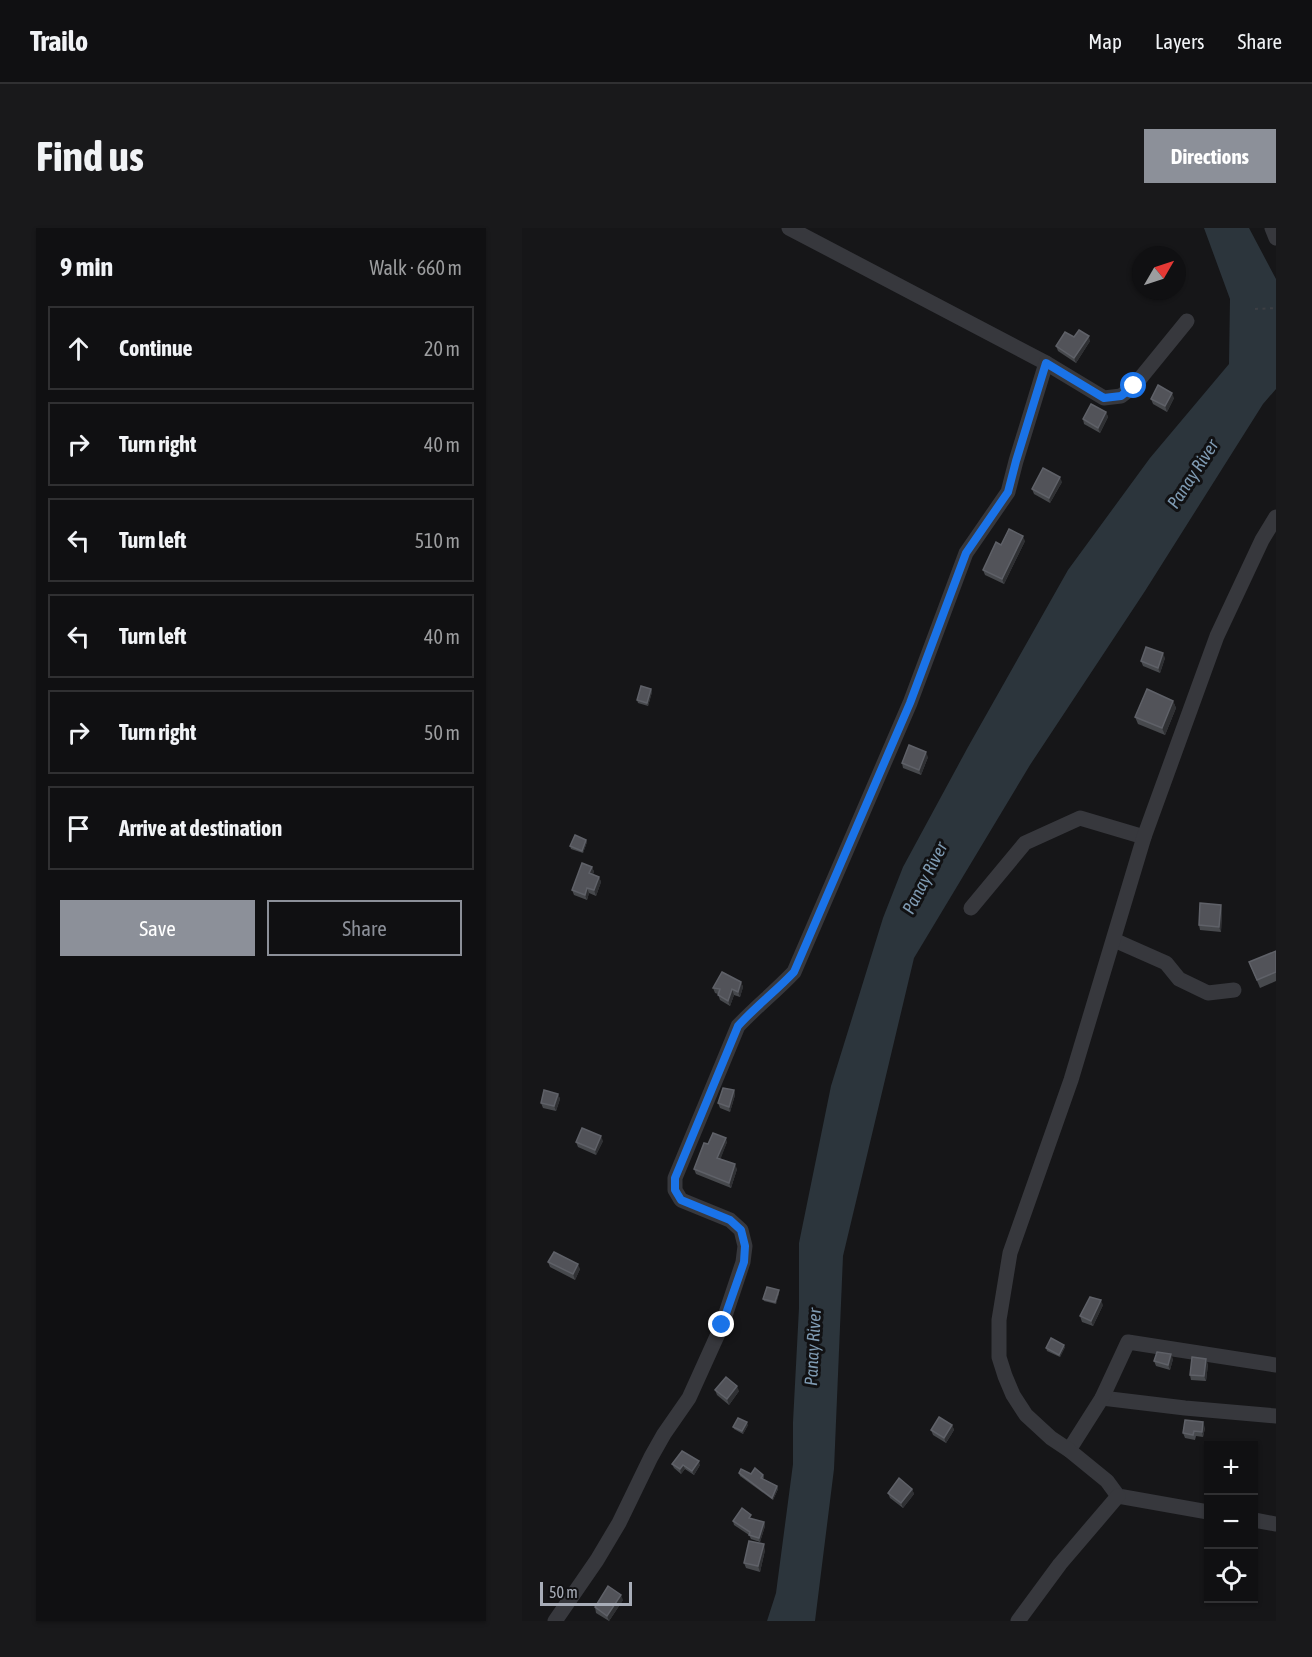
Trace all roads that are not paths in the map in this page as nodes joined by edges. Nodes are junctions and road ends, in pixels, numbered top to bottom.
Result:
1 (789, 228) edge
2 (1272, 228) edge
3 (1276, 238) edge
4 (1187, 321) dead end
5 (1046, 363) junction
6 (1276, 518) edge
7 (1262, 540) junction
8 (1276, 547) edge
9 (1144, 837) junction
10 (972, 908) dead end
11 (1114, 940) junction
12 (1234, 990) dead end
13 (1276, 1365) edge
14 (1102, 1398) junction
15 (1276, 1416) edge
16 (1069, 1450) junction
17 (1118, 1496) junction
18 (1204, 1511) edge
19 (1258, 1521) edge
20 (1276, 1524) edge
21 (555, 1621) edge
22 (1018, 1621) edge

1 - 5 street
2 - 3 street
4 - 5 street
5 - 21 street
6 - 7 street
7 - 8 street
7 - 9 street
9 - 10 street
9 - 11 street
11 - 12 street
11 - 16 street
13 - 14 street
14 - 15 street
14 - 16 street
16 - 17 street
17 - 18 street
17 - 22 street
19 - 20 street

